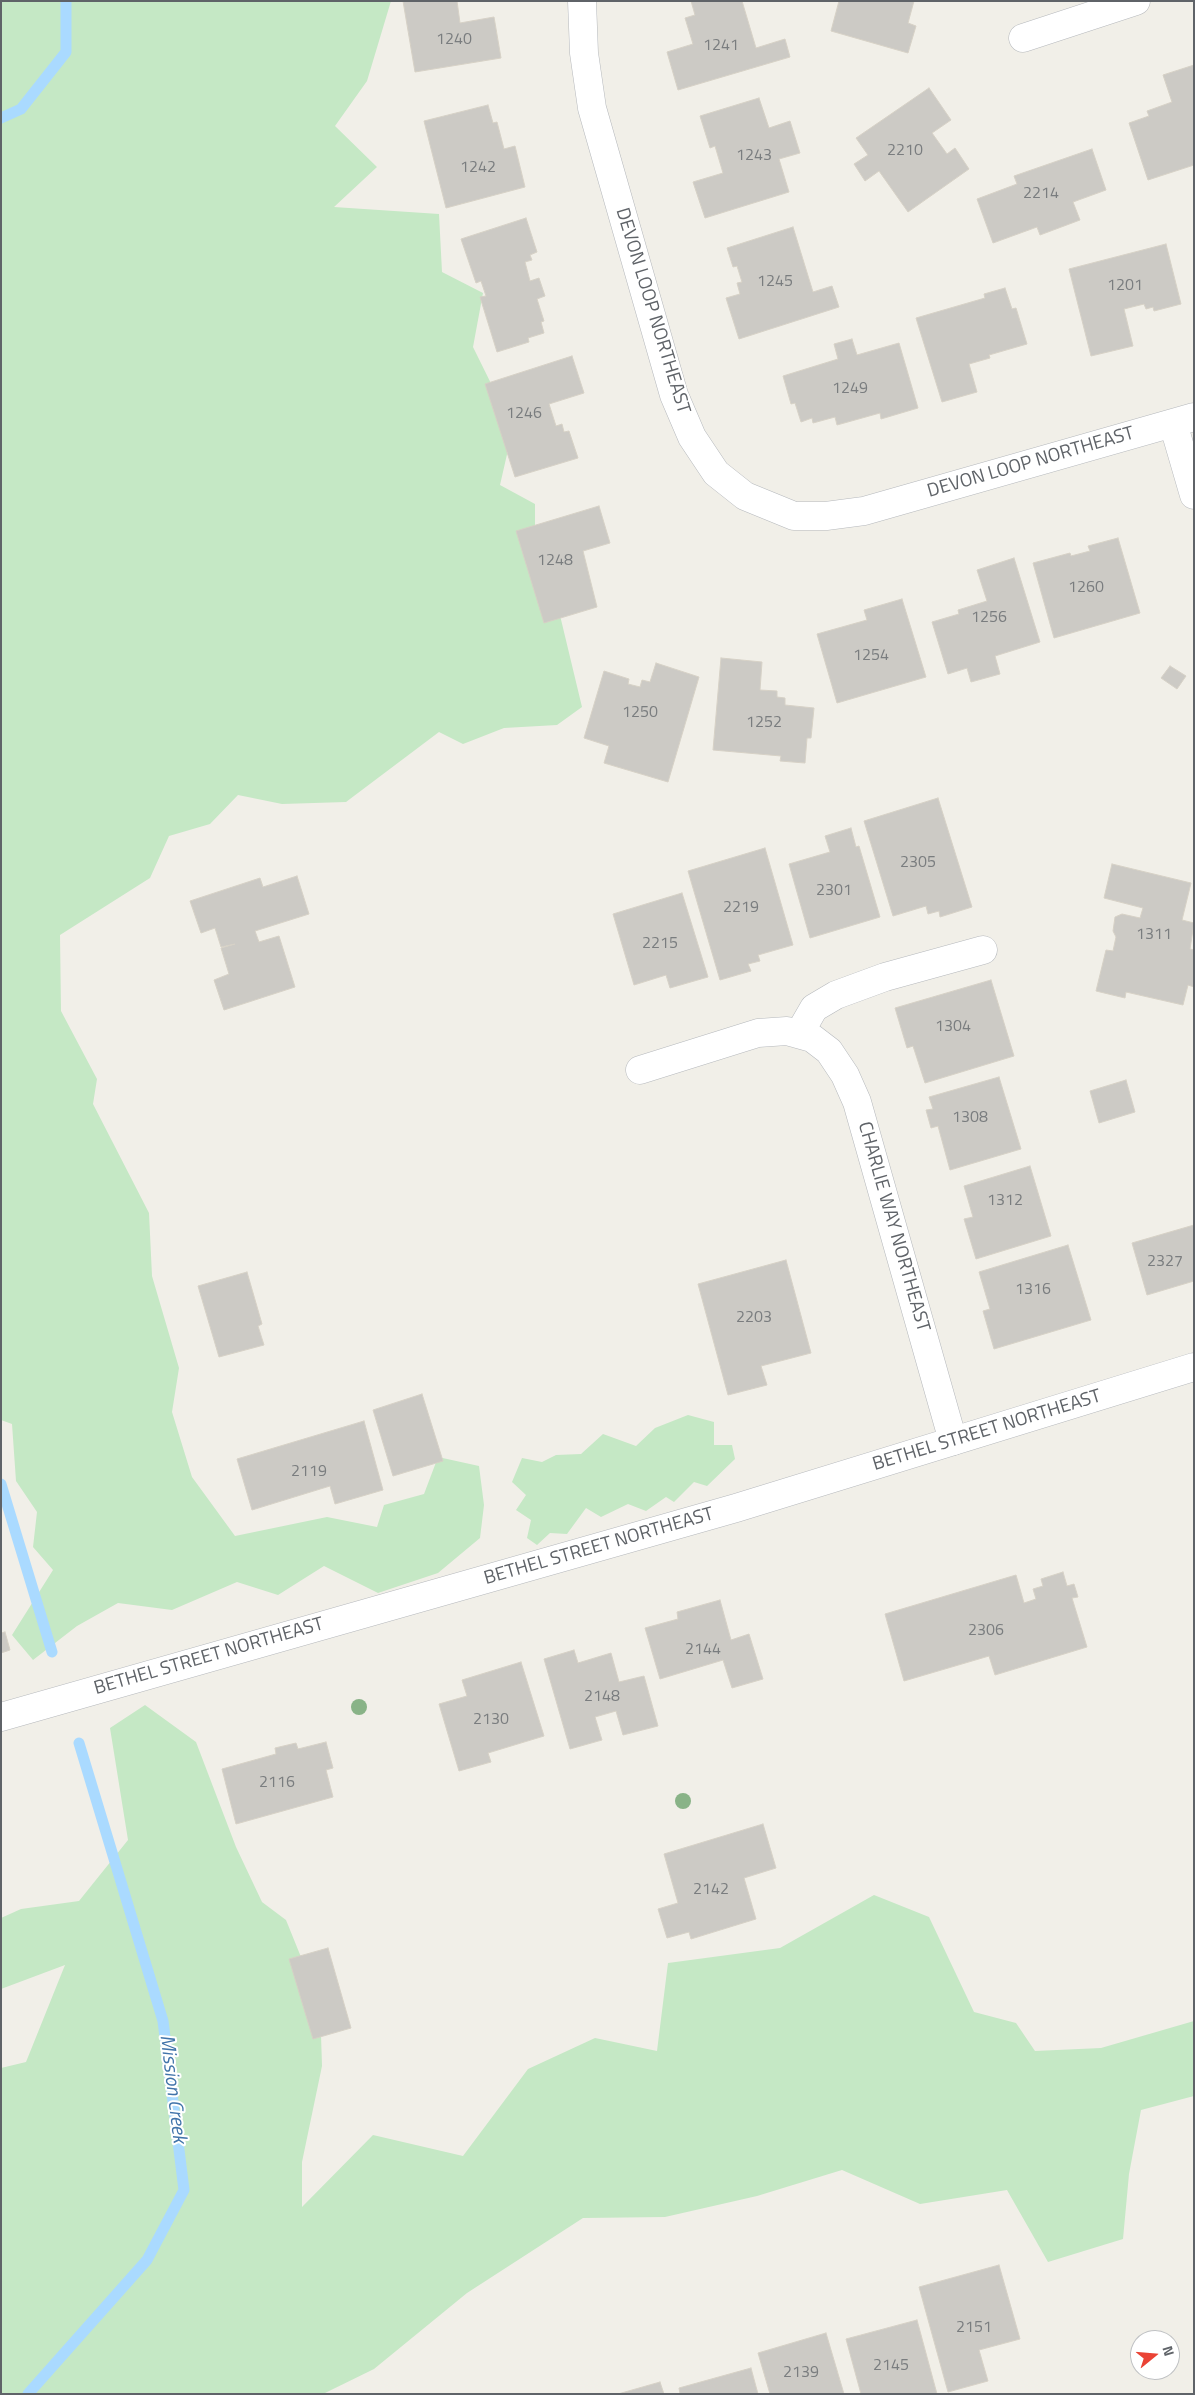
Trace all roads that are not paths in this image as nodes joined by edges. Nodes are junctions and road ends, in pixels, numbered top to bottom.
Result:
1 (582, 1) edge
2 (1136, 1) edge
3 (1024, 38) dead end
4 (1184, 420) edge
5 (1194, 495) edge
6 (983, 950) dead end
7 (799, 1034) junction
8 (640, 1070) dead end
9 (1194, 1367) edge
10 (954, 1442) junction
11 (1, 1717) edge

1 - 4 street, DEVON LOOP NORTHEAST
2 - 3 street
4 - 5 street
6 - 7 street
7 - 8 street
7 - 10 street, CHARLIE WAY NORTHEAST
9 - 10 street, BETHEL STREET NORTHEAST
10 - 11 street, BETHEL STREET NORTHEAST

